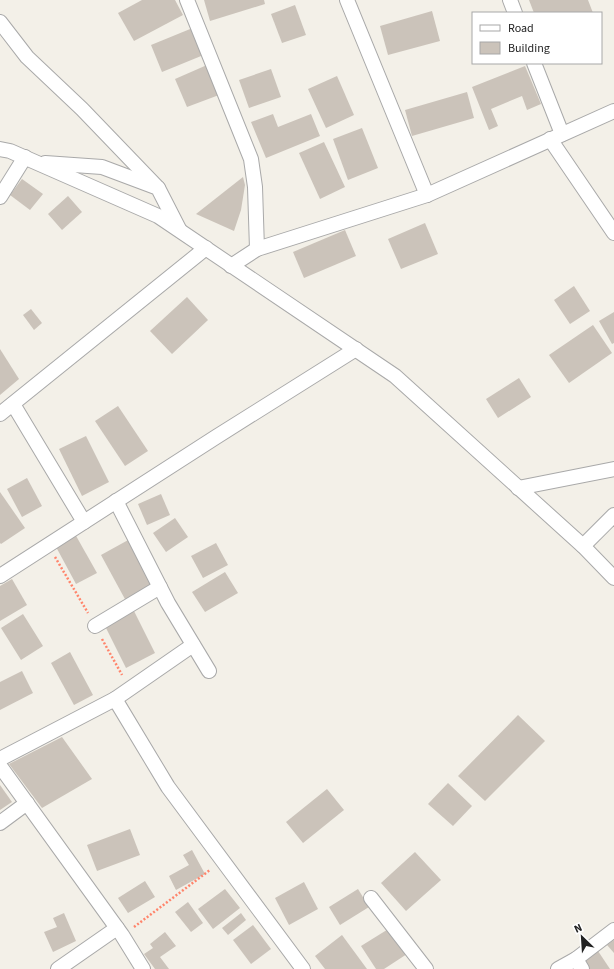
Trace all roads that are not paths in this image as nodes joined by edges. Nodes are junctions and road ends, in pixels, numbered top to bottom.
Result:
1 (187, 0) edge
2 (347, 0) edge
3 (510, 0) edge
4 (515, 12) edge
5 (0, 22) edge
6 (534, 64) edge
7 (614, 111) edge
8 (556, 137) junction
9 (0, 149) edge
10 (30, 160) junction
11 (158, 188) junction
12 (427, 195) junction
13 (0, 197) edge
14 (180, 231) junction
15 (614, 234) edge
16 (206, 248) junction
17 (257, 249) junction
18 (232, 266) junction
19 (356, 349) junction
20 (13, 404) junction
21 (0, 414) edge
22 (614, 469) edge
23 (518, 488) junction
24 (116, 501) junction
25 (614, 515) edge
26 (84, 522) junction
27 (583, 546) junction
28 (0, 576) edge
29 (614, 578) edge
30 (160, 587) junction
31 (95, 626) dead end
32 (193, 645) junction
33 (209, 671) dead end
34 (115, 699) junction
35 (0, 759) edge
36 (0, 766) edge
37 (27, 803) junction
38 (0, 823) edge
39 (371, 898) dead end
40 (614, 930) edge
41 (120, 932) junction
42 (579, 964) edge
43 (58, 969) edge
44 (143, 969) edge
45 (303, 969) edge
46 (426, 969) edge
47 (558, 969) edge

1 - 17 street
2 - 12 street
3 - 4 street
5 - 11 street
6 - 8 street
7 - 8 street
8 - 12 street
8 - 15 street
9 - 10 street
10 - 11 street
10 - 13 street
10 - 14 street
11 - 14 street
12 - 17 street
14 - 16 street
16 - 18 street
16 - 20 street
17 - 18 street
18 - 19 street
19 - 23 street
19 - 24 street
20 - 21 street
20 - 26 street
22 - 23 street
23 - 27 street
24 - 26 street
24 - 30 street
25 - 27 street
26 - 28 street
27 - 29 street
30 - 31 street
30 - 32 street
32 - 33 street
32 - 34 street
34 - 35 street
34 - 45 street
36 - 37 street
37 - 38 street
37 - 41 street
39 - 46 street
40 - 42 street
41 - 43 street
41 - 44 street
42 - 47 street

